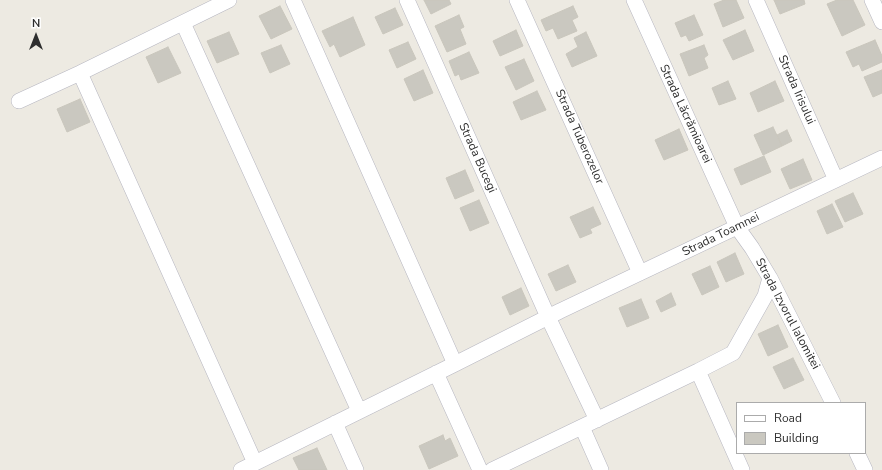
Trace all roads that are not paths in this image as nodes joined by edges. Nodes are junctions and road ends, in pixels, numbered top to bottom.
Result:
1 (229, 0) edge
2 (293, 0) edge
3 (407, 0) edge
4 (517, 0) edge
5 (634, 0) edge
6 (756, 0) edge
7 (872, 0) edge
8 (882, 22) edge
9 (183, 23) junction
10 (80, 73) junction
11 (20, 101) dead end
12 (882, 158) edge
13 (836, 180) junction
14 (737, 227) junction
15 (640, 273) junction
16 (770, 278) junction
17 (554, 314) junction
18 (455, 364) junction
19 (698, 371) junction
20 (436, 373) junction
21 (832, 402) edge
22 (359, 411) junction
23 (597, 420) junction
24 (335, 423) junction
25 (582, 427) junction
26 (857, 454) edge
27 (256, 463) junction
28 (241, 470) edge
29 (356, 470) edge
30 (480, 470) edge
31 (492, 470) edge
32 (601, 470) edge
33 (742, 470) edge
34 (865, 470) edge

1 - 9 street
2 - 18 street
3 - 17 street, Strada Bucegi
4 - 15 street, Strada Tuberozelor
5 - 14 street, Strada Lăcrămioarei
6 - 13 street, Strada Irisului
7 - 8 street
9 - 10 street
9 - 22 street
10 - 11 street
10 - 27 street
12 - 13 street, Strada Toamnei
13 - 14 street, Strada Toamnei
14 - 15 street, Strada Toamnei
14 - 16 street, Strada Izvorul Ialomitei
15 - 17 street, Strada Toamnei
16 - 19 street
16 - 21 street, Strada Izvorul Ialomitei
17 - 18 street, Strada Toamnei
17 - 23 street, Strada Bucegi
18 - 20 street, Strada Toamnei
19 - 23 street
19 - 33 street
20 - 22 street, Strada Toamnei
20 - 30 street
22 - 24 street, Strada Toamnei
23 - 25 street
24 - 27 street, Strada Toamnei
24 - 29 street
25 - 31 street
25 - 32 street
26 - 34 street
27 - 28 street, Strada Toamnei

